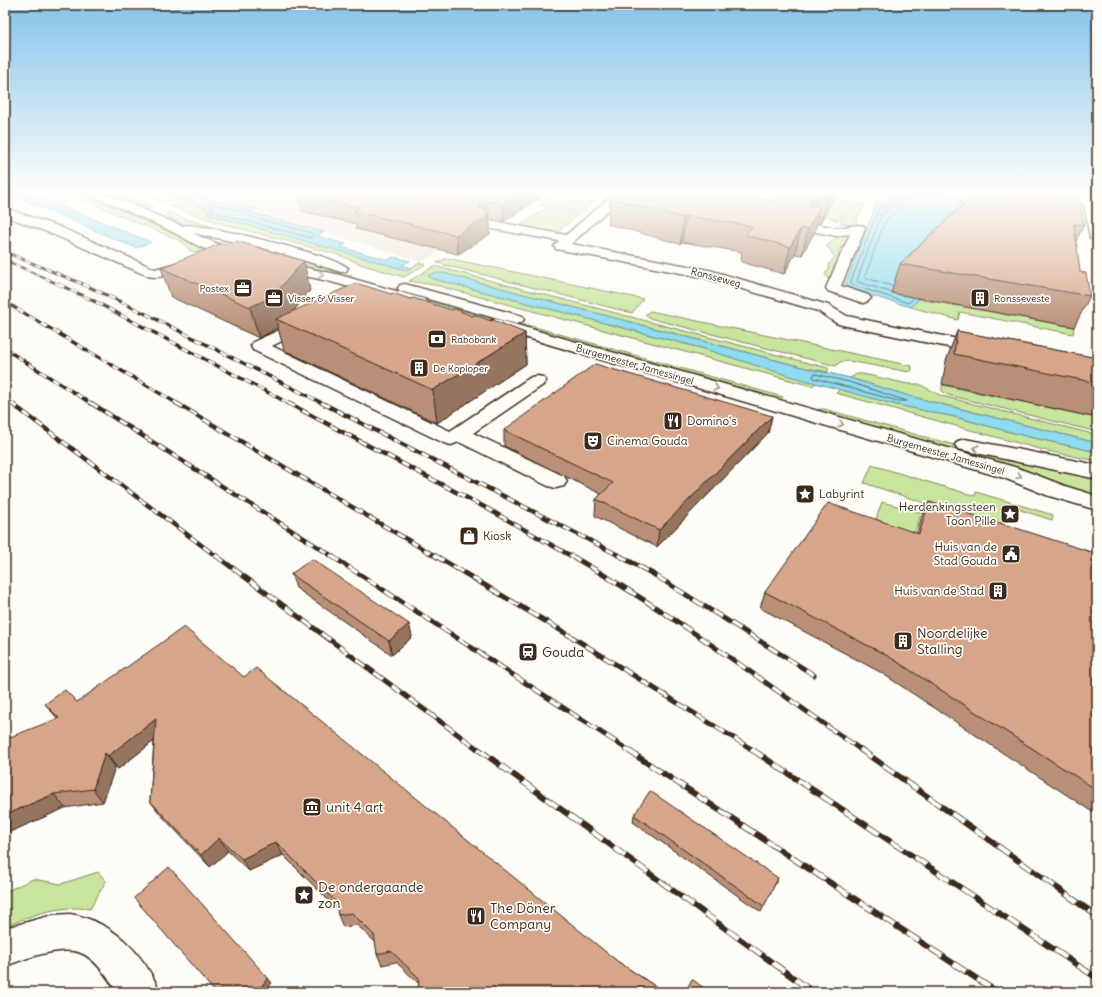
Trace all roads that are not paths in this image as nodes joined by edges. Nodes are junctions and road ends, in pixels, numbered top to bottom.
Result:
1 (72, 238) edge
2 (192, 238) edge
3 (235, 238) edge
4 (558, 238) edge
5 (572, 238) edge
6 (858, 238) edge
7 (249, 240) junction
8 (569, 240) junction
9 (219, 250) junction
10 (311, 257) junction
11 (283, 267) junction
12 (830, 313) junction
13 (324, 315) edge
14 (996, 352) edge
15 (537, 381) dead end
16 (458, 434) junction
17 (1097, 472) edge
18 (556, 481) dead end
19 (1097, 503) edge
20 (5, 947) edge
21 (142, 992) edge

1 - 9 main road
2 - 9 main road, Burgemeester Jamessingel
3 - 7 main road, Burgemeester Jamessingel
4 - 8 main road
5 - 8 main road
6 - 12 main road
7 - 9 main road
7 - 10 main road, Burgemeester Jamessingel
8 - 12 main road, Ronsseweg
9 - 11 main road, Burgemeester Jamessingel
10 - 11 main road
17 -> 10 main road, Burgemeester Jamessingel
11 -> 19 main road, Burgemeester Jamessingel
12 - 14 main road, Ronsseweg
13 - 16 main road
15 - 16 main road
16 - 18 main road
20 - 21 main road

